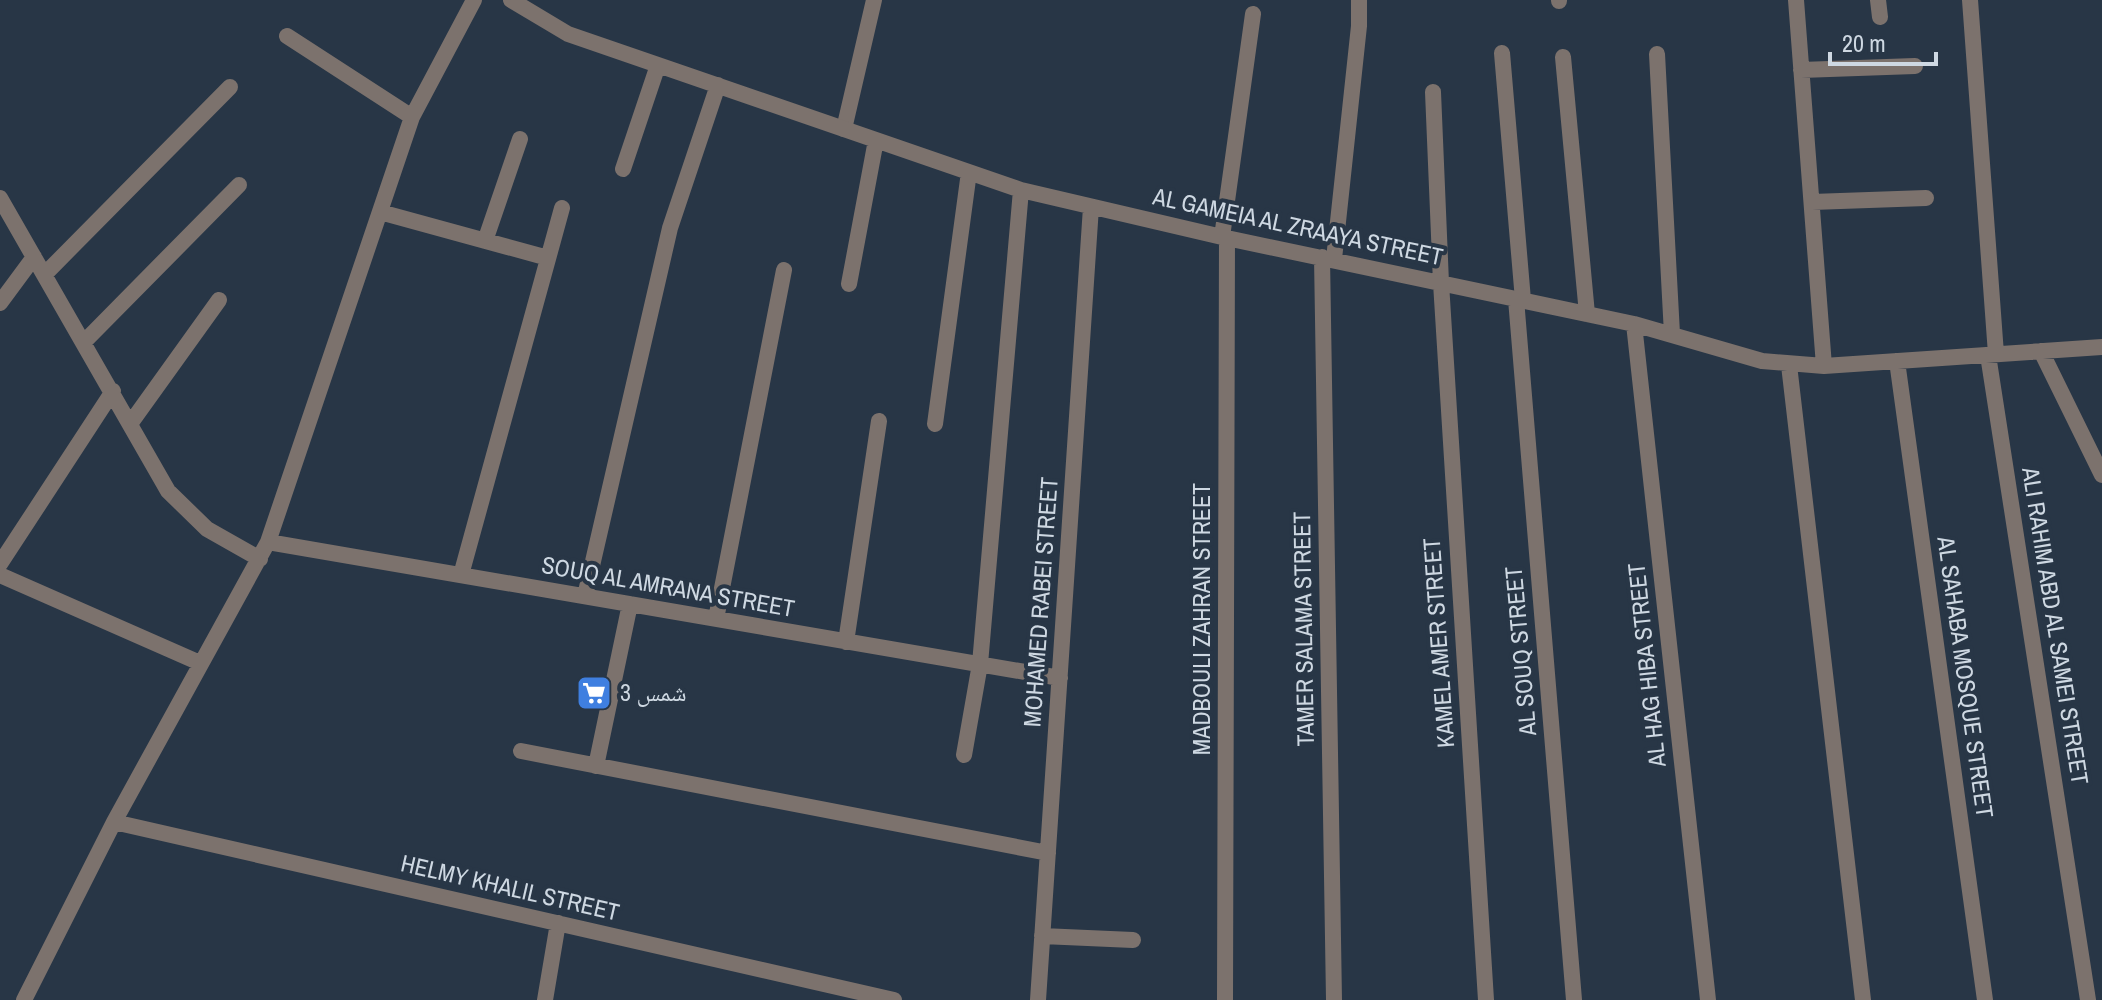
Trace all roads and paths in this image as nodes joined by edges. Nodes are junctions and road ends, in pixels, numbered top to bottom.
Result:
1 (474, 0) edge
2 (511, 0) edge
3 (874, 0) edge
4 (1359, 0) edge
5 (1796, 0) edge
6 (1970, 0) edge
7 (1253, 14) dead end
8 (287, 36) dead end
9 (1502, 53) dead end
10 (1657, 54) dead end
11 (1563, 57) dead end
12 (658, 65) junction
13 (1915, 66) dead end
14 (1801, 70) junction
15 (718, 85) junction
16 (230, 87) dead end
17 (1433, 92) dead end
18 (412, 117) junction
19 (844, 129) junction
20 (520, 139) dead end
21 (876, 140) junction
22 (623, 169) dead end
23 (969, 172) junction
24 (239, 185) dead end
25 (1021, 190) junction
26 (0, 198) edge
27 (1926, 198) dead end
28 (1812, 202) junction
29 (1091, 207) junction
30 (562, 208) dead end
31 (380, 212) junction
32 (1225, 237) junction
33 (485, 241) junction
34 (34, 257) junction
35 (548, 258) junction
36 (1328, 258) junction
37 (784, 270) dead end
38 (44, 275) junction
39 (1441, 283) junction
40 (849, 284) dead end
41 (219, 300) dead end
42 (1520, 300) junction
43 (0, 303) edge
44 (1587, 314) junction
45 (1634, 324) junction
46 (1672, 334) junction
47 (83, 343) junction
48 (2102, 347) edge
49 (2041, 351) junction
50 (1992, 355) junction
51 (1897, 361) junction
52 (1789, 365) junction
53 (1824, 366) junction
54 (113, 391) junction
55 (879, 421) dead end
56 (130, 424) junction
57 (935, 424) dead end
58 (2102, 475) edge
59 (268, 542) junction
60 (260, 559) junction
61 (0, 564) edge
62 (0, 575) edge
63 (461, 575) junction
64 (585, 596) junction
65 (630, 604) junction
66 (716, 619) junction
67 (846, 642) junction
68 (200, 663) junction
69 (980, 664) junction
70 (1060, 678) junction
71 (521, 751) dead end
72 (964, 755) dead end
73 (596, 766) junction
74 (114, 822) junction
75 (1048, 853) junction
76 (558, 923) junction
77 (1042, 936) junction
78 (1133, 940) dead end
79 (852, 995) edge
80 (24, 1000) edge
81 (545, 1000) edge
82 (894, 1000) edge
83 (1038, 1000) edge
84 (1225, 1000) edge
85 (1334, 1000) edge
86 (1486, 1000) edge
87 (1574, 1000) edge
88 (1708, 1000) edge
89 (1863, 1000) edge
90 (1985, 1000) edge
91 (2088, 1000) edge

1 - 18 street
2 - 12 street, AL GAMEIA AL ZRAAYA STREET
3 - 19 street
4 - 36 street, TAMER SALAMA STREET
5 - 14 street
6 - 50 street, ALI RAHIM ABD AL SAMEI STREET
7 - 32 street, MADBOULI ZAHRAN STREET
8 - 18 street
9 - 42 street, AL SOUQ STREET
10 - 46 street
11 - 44 street
12 - 15 street, AL GAMEIA AL ZRAAYA STREET
12 - 22 street
13 - 14 street
14 - 28 street
15 - 19 street, AL GAMEIA AL ZRAAYA STREET
15 - 64 street
16 - 38 street
17 - 39 street, KAMEL AMER STREET
18 - 31 street
19 - 21 street, AL GAMEIA AL ZRAAYA STREET
20 - 33 street
21 - 23 street, AL GAMEIA AL ZRAAYA STREET
21 - 40 street
23 - 25 street, AL GAMEIA AL ZRAAYA STREET
23 - 57 street
24 - 47 street
25 - 29 street, AL GAMEIA AL ZRAAYA STREET
25 - 69 street
26 - 34 street
27 - 28 street
28 - 53 street
29 - 32 street, AL GAMEIA AL ZRAAYA STREET
29 - 70 street, MOHAMED RABEI STREET
30 - 35 street
31 - 33 street
31 - 59 street
32 - 36 street, AL GAMEIA AL ZRAAYA STREET
32 - 84 street, MADBOULI ZAHRAN STREET
33 - 35 street
34 - 38 street
34 - 43 street
35 - 63 street
36 - 39 street, AL GAMEIA AL ZRAAYA STREET
36 - 85 street, TAMER SALAMA STREET
37 - 66 street
38 - 47 street
39 - 42 street, AL GAMEIA AL ZRAAYA STREET
39 - 86 street, KAMEL AMER STREET
41 - 56 street
42 - 44 street, AL GAMEIA AL ZRAAYA STREET
42 - 87 street, AL SOUQ STREET
44 - 45 street, AL GAMEIA AL ZRAAYA STREET
45 - 46 street, AL GAMEIA AL ZRAAYA STREET
45 - 88 street, AL HAG HIBA STREET
46 - 52 street, AL GAMEIA AL ZRAAYA STREET
47 - 54 street
48 - 49 street, AL GAMEIA AL ZRAAYA STREET
49 - 50 street, AL GAMEIA AL ZRAAYA STREET
49 - 58 street
50 - 51 street, AL GAMEIA AL ZRAAYA STREET
50 - 91 street, ALI RAHIM ABD AL SAMEI STREET
51 - 53 street, AL GAMEIA AL ZRAAYA STREET
51 - 90 street, AL SAHABA MOSQUE STREET
52 - 53 street, AL GAMEIA AL ZRAAYA STREET
52 - 89 street
54 - 56 street
54 - 61 street
55 - 67 street
56 - 60 street
59 - 60 street
59 - 63 street, SOUQ AL AMRANA STREET
60 - 68 street
62 - 68 street
63 - 64 street, SOUQ AL AMRANA STREET
64 - 65 street, SOUQ AL AMRANA STREET
65 - 66 street, SOUQ AL AMRANA STREET
65 - 73 street
66 - 67 street, SOUQ AL AMRANA STREET
67 - 69 street, SOUQ AL AMRANA STREET
68 - 74 street
69 - 70 street, SOUQ AL AMRANA STREET
69 - 72 street
70 - 75 street, MOHAMED RABEI STREET
71 - 73 street
73 - 75 street
74 - 76 street, HELMY KHALIL STREET
74 - 80 street
75 - 77 street, MOHAMED RABEI STREET
76 - 79 street, HELMY KHALIL STREET
76 - 81 street
77 - 78 street
77 - 83 street, MOHAMED RABEI STREET
79 - 82 street, HELMY KHALIL STREET

